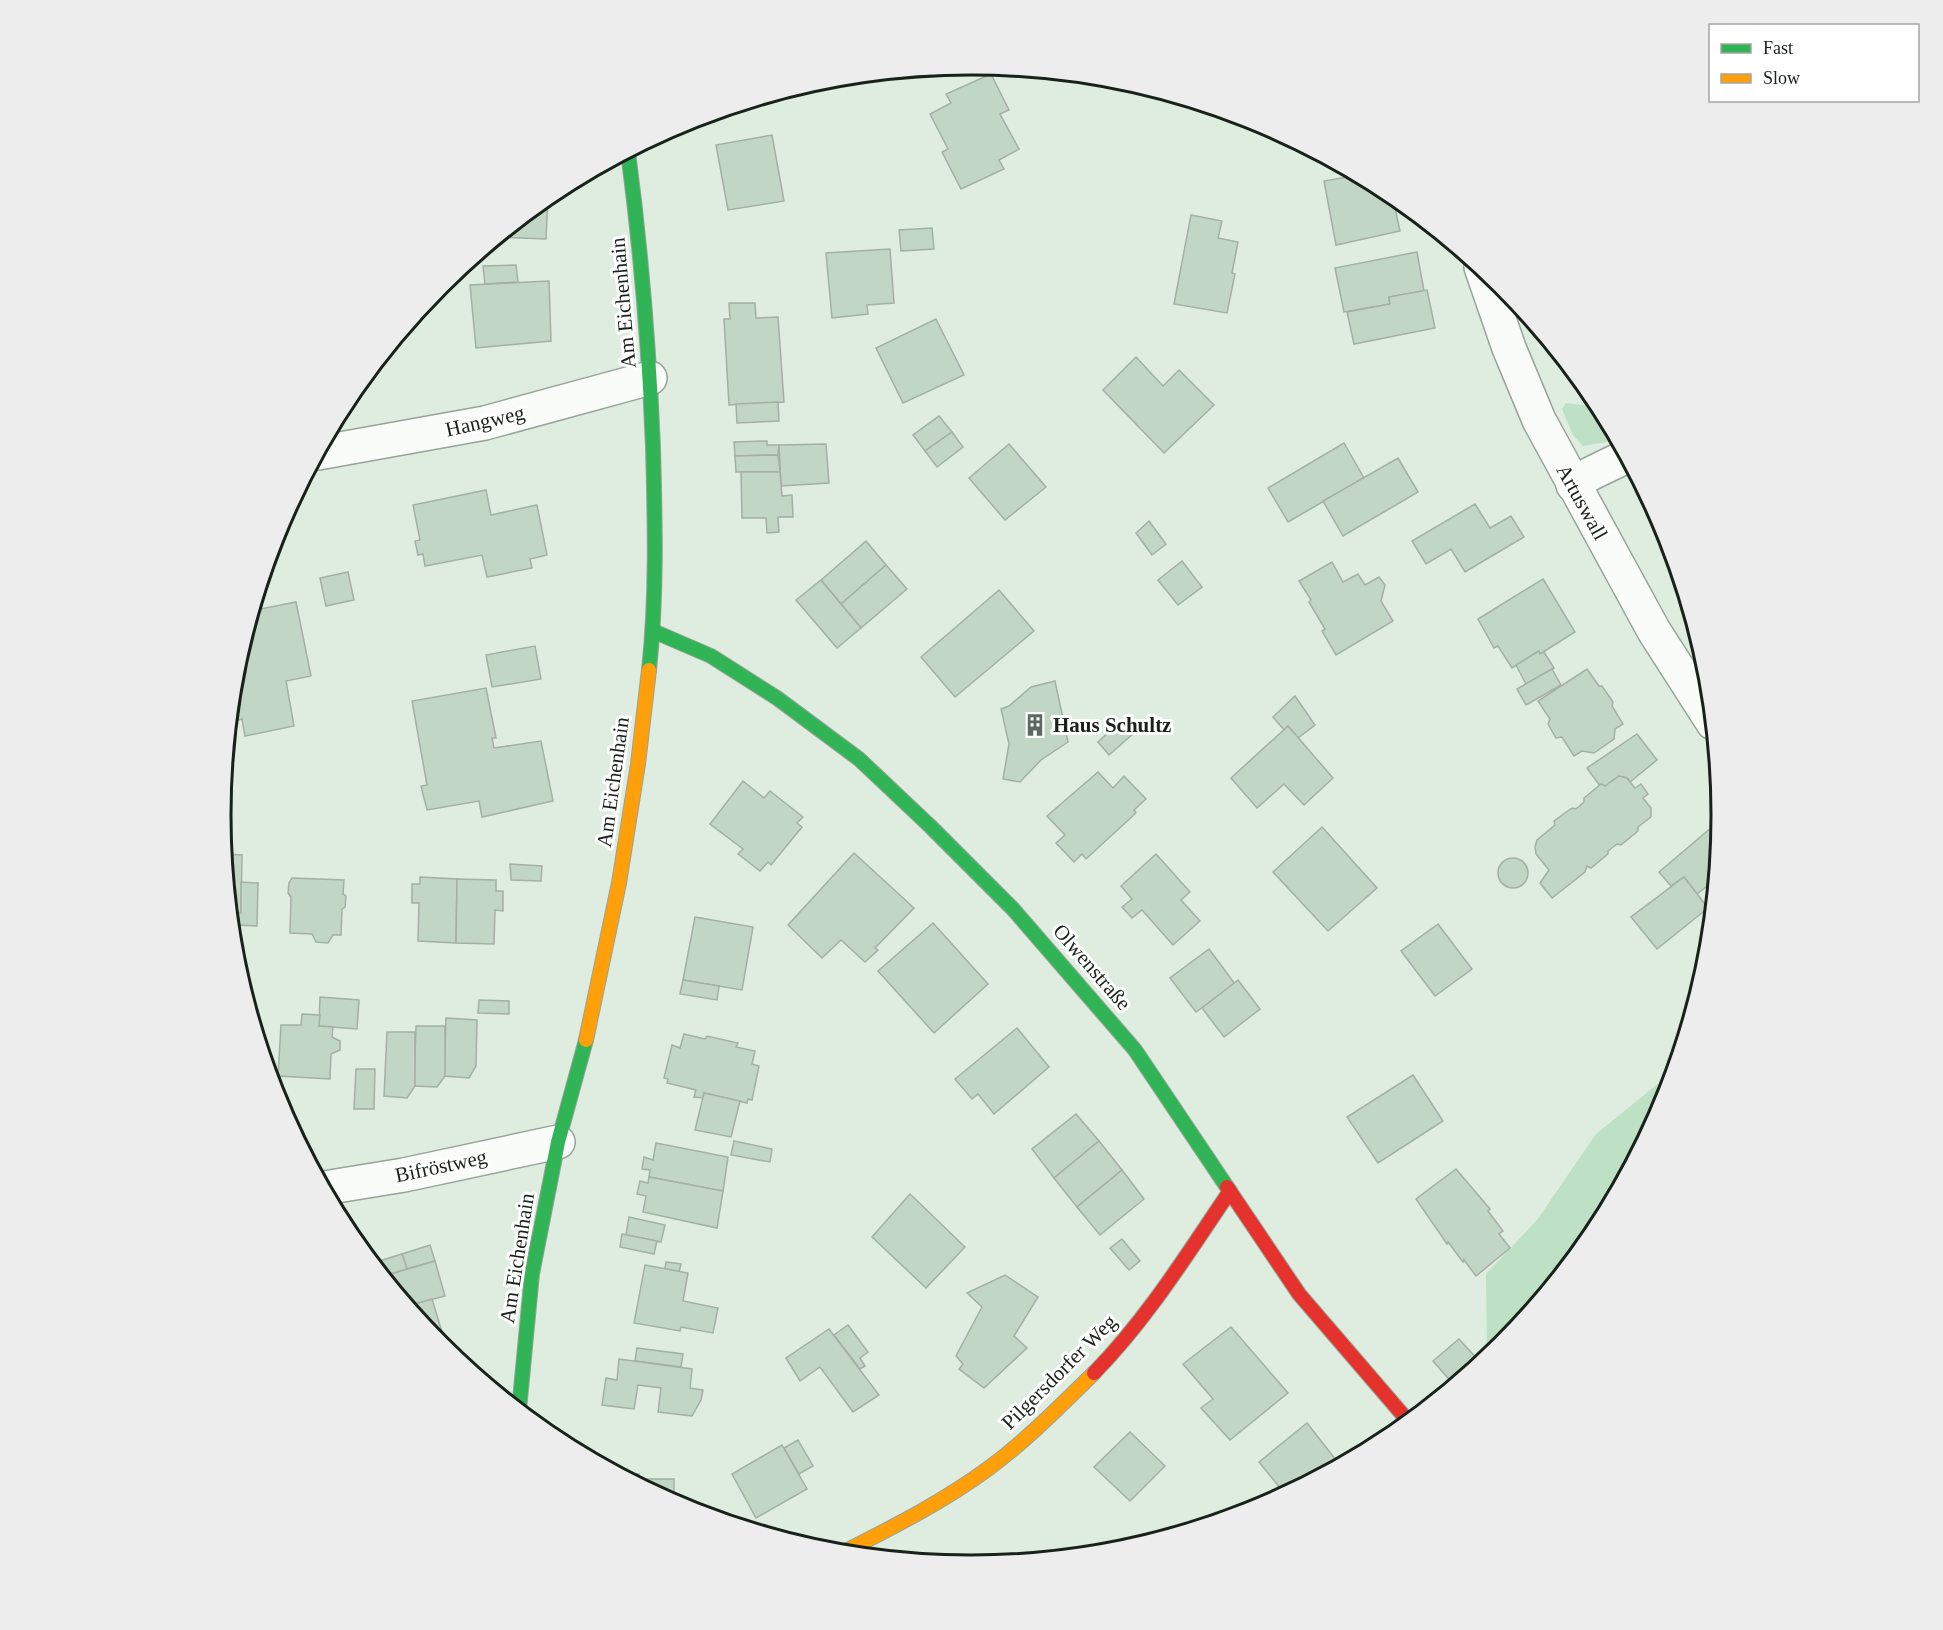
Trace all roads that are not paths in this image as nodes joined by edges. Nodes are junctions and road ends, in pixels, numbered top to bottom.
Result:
1 (629, 159) edge
2 (1487, 285) edge
3 (650, 378) junction
4 (328, 451) edge
5 (1620, 460) edge
6 (1573, 485) junction
7 (654, 631) junction
8 (1703, 708) edge
9 (558, 1142) junction
10 (332, 1187) edge
11 (1230, 1191) junction
12 (520, 1401) edge
13 (1403, 1415) edge
14 (856, 1546) edge

1 - 3 street, Am Eichenhain
2 - 6 street, Artuswall
3 - 4 street, Hangweg
3 - 7 street, Am Eichenhain
5 - 6 street
6 - 8 street, Artuswall
7 - 9 street, Am Eichenhain
7 - 11 street, Olwenstraße
9 - 10 street, Bifröstweg
9 - 12 street, Am Eichenhain
11 - 13 street, Olwenstraße
11 - 14 street, Pilgersdorfer Weg

